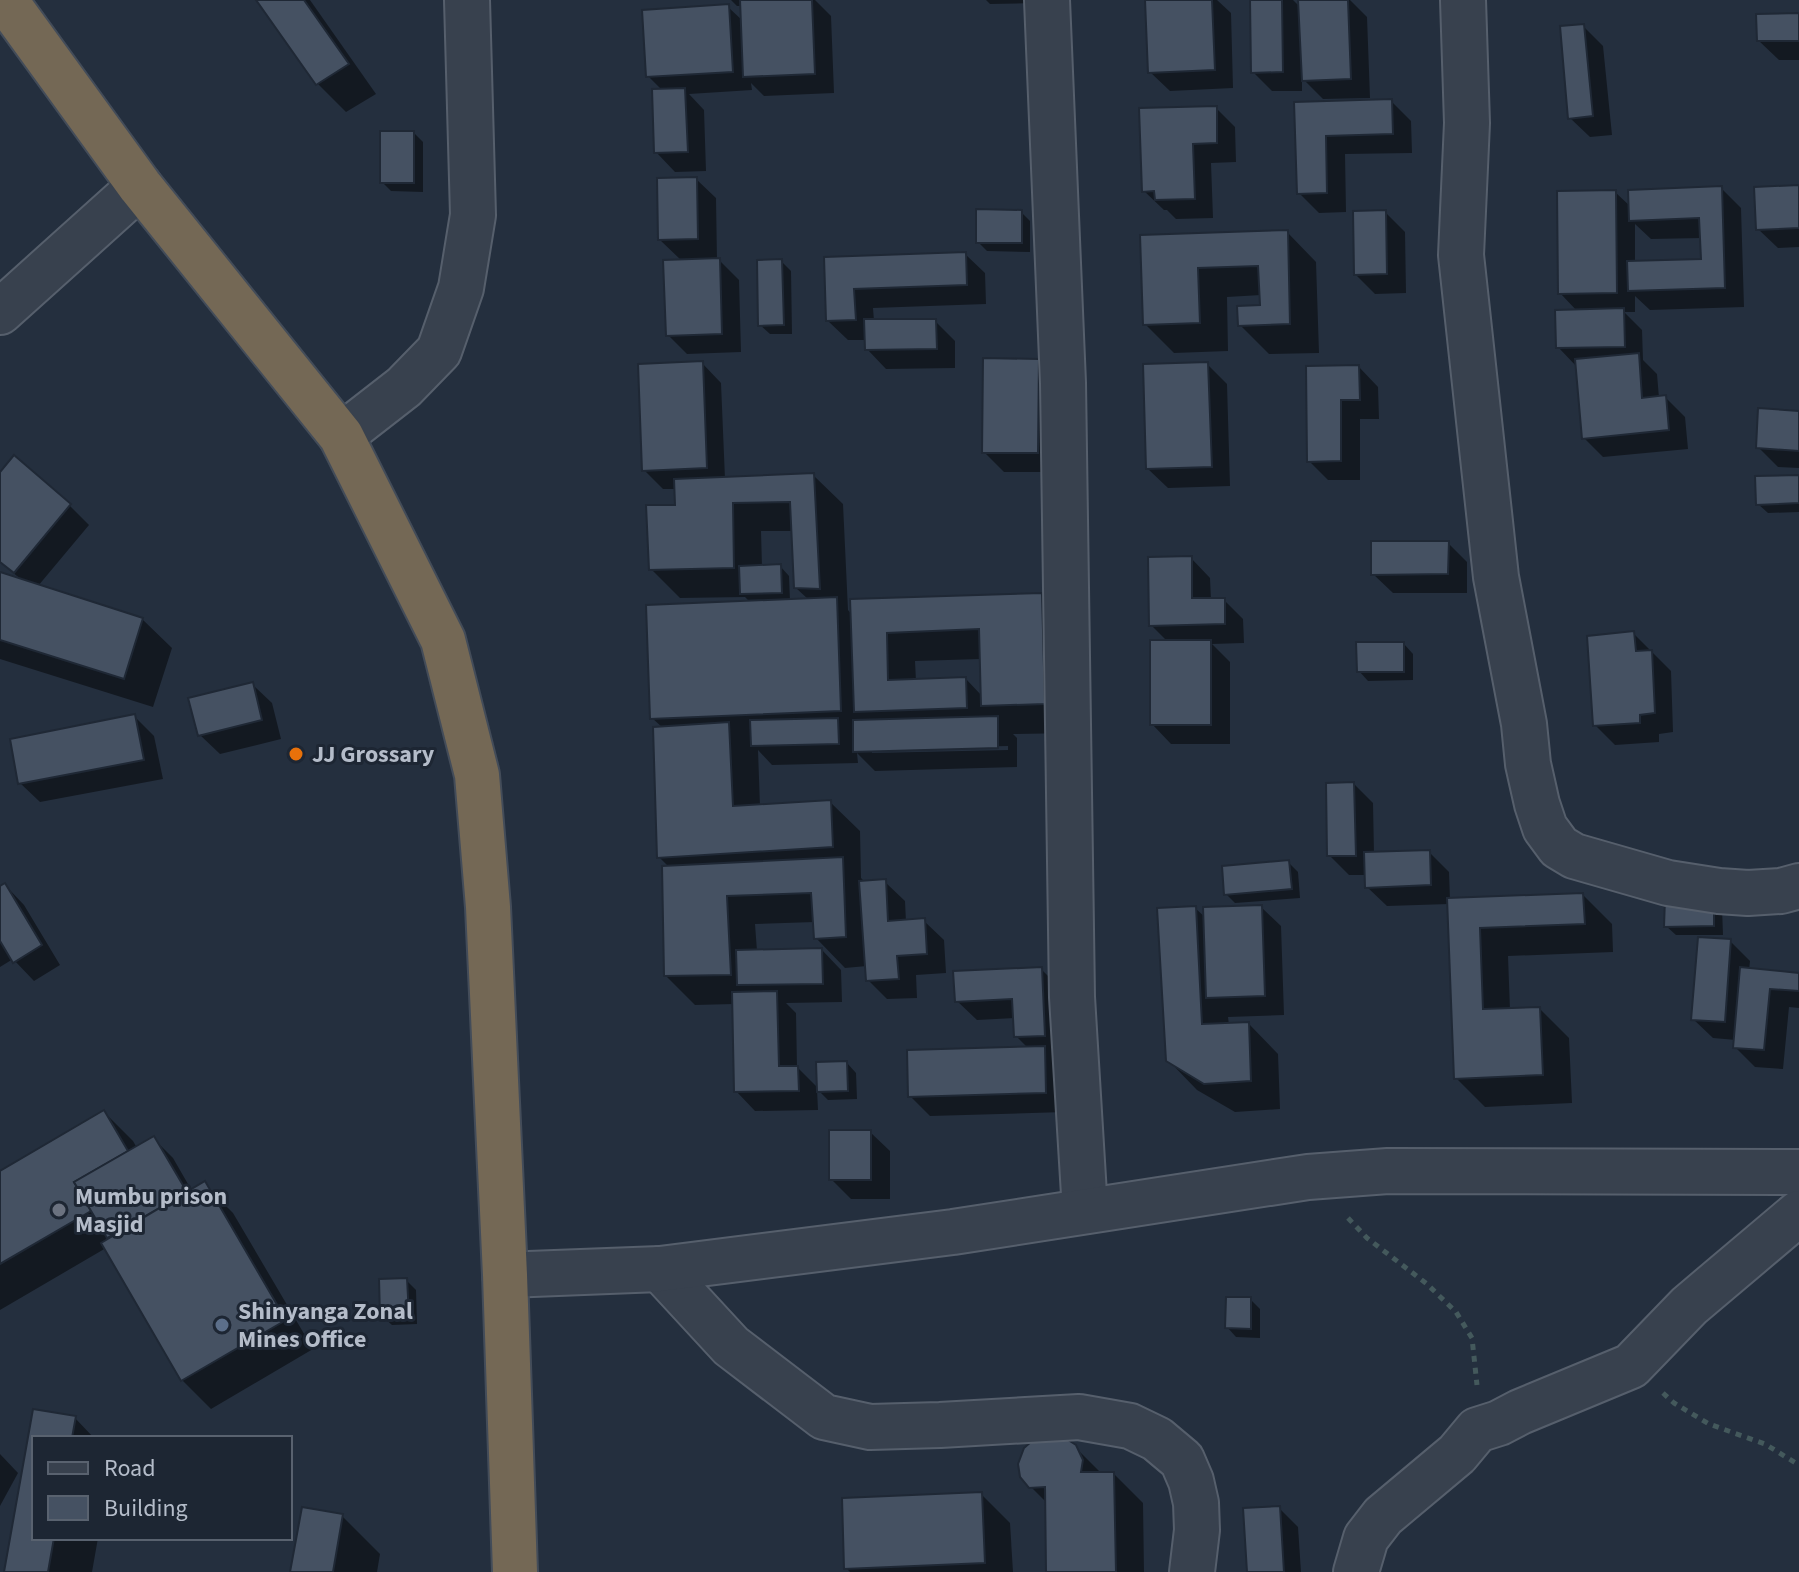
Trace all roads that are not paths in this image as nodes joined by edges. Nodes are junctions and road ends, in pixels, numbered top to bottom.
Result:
1 (5, 0) edge
2 (467, 0) edge
3 (1047, 0) edge
4 (1463, 0) edge
5 (140, 186) junction
6 (0, 312) edge
7 (341, 436) junction
8 (1799, 886) edge
9 (1799, 1172) edge
10 (1085, 1211) junction
11 (1799, 1213) edge
12 (660, 1269) junction
13 (505, 1275) junction
14 (515, 1572) edge
15 (1192, 1572) edge
16 (1356, 1572) edge

1 - 5 highway
2 - 7 street
3 - 10 street
4 - 8 street
5 - 6 street
5 - 7 highway
7 - 13 highway
9 - 10 street
10 - 12 street
11 - 16 street
12 - 13 street
12 - 15 street
13 - 14 highway

